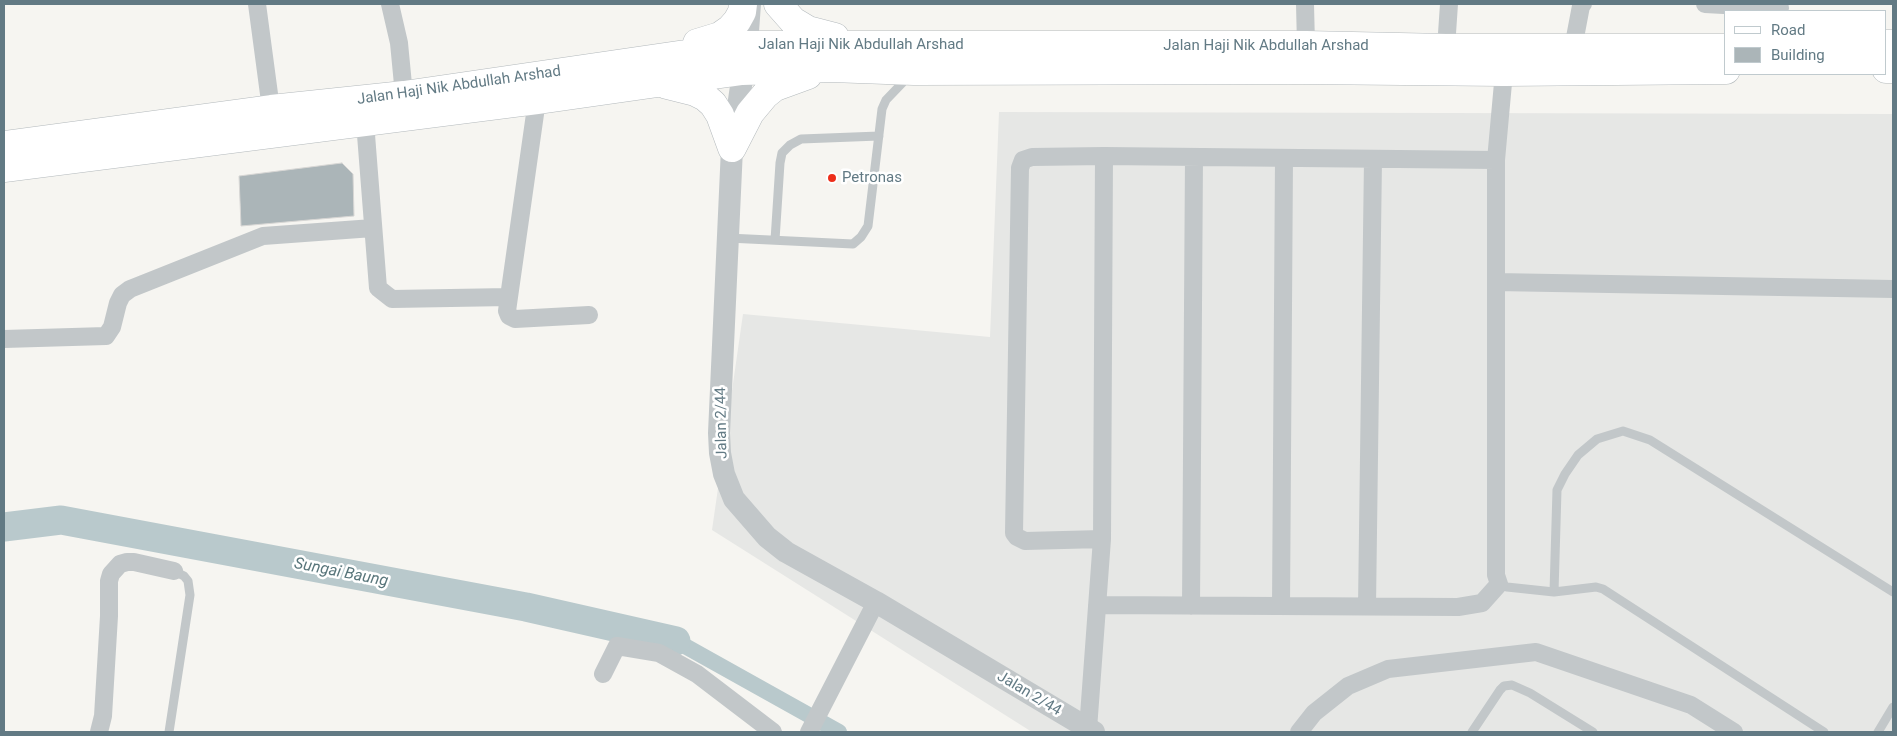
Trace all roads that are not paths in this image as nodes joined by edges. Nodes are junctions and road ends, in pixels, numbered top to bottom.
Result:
1 (257, 4) edge
2 (390, 4) edge
3 (743, 4) edge
4 (750, 4) edge
5 (778, 4) edge
6 (1305, 4) edge
7 (1449, 4) edge
8 (1583, 4) edge
9 (1705, 4) edge
10 (1780, 8) edge
11 (863, 45) junction
12 (1306, 45) junction
13 (1446, 48) junction
14 (1573, 48) junction
15 (1724, 48) edge
16 (744, 58) junction
17 (831, 68) junction
18 (657, 70) junction
19 (1724, 70) edge
20 (914, 71) junction
21 (1504, 72) junction
22 (404, 95) junction
23 (537, 100) junction
24 (271, 109) junction
25 (364, 122) junction
26 (879, 136) junction
27 (4, 145) edge
28 (732, 148) junction
29 (1104, 156) junction
30 (1194, 157) junction
31 (1284, 158) junction
32 (1373, 159) junction
33 (1496, 160) junction
34 (4, 168) edge
35 (373, 228) junction
36 (728, 238) junction
37 (775, 240) junction
38 (1496, 282) junction
39 (1893, 290) edge
40 (509, 297) junction
41 (589, 315) dead end
42 (4, 339) edge
43 (1102, 539) junction
44 (174, 570) joint
45 (1499, 584) junction
46 (1554, 592) junction
47 (1893, 592) edge
48 (876, 602) junction
49 (1098, 605) junction
50 (1191, 606) junction
51 (1281, 606) junction
52 (1367, 606) junction
53 (603, 674) dead end
54 (1893, 706) edge
55 (1091, 731) edge
56 (99, 732) edge
57 (169, 732) edge
58 (773, 732) edge
59 (809, 732) edge
60 (1298, 732) edge
61 (1472, 732) edge
62 (1593, 732) edge
63 (1734, 732) edge
64 (1824, 732) edge
65 (1878, 732) edge

1 - 24 street
2 - 22 street
3 - 18 main road
4 - 16 street, Jalan 2/44
5 - 11 main road
6 - 12 street
7 - 13 street
8 - 14 street
9 - 10 street
11 - 12 main road, Jalan Haji Nik Abdullah Arshad
11 - 16 main road, Jalan Haji Nik Abdullah Arshad
12 - 13 main road, Jalan Haji Nik Abdullah Arshad
13 - 14 main road, Jalan Haji Nik Abdullah Arshad
14 - 15 main road, Jalan Haji Nik Abdullah Arshad
16 - 17 main road, Jalan Haji Nik Abdullah Arshad
16 - 18 main road, Jalan Haji Nik Abdullah Arshad
16 - 28 street, Jalan 2/44
17 - 20 main road, Jalan Haji Nik Abdullah Arshad
17 - 28 main road
18 - 22 main road, Jalan Haji Nik Abdullah Arshad
18 - 23 main road, Jalan Haji Nik Abdullah Arshad
18 - 28 main road
19 - 21 main road, Jalan Haji Nik Abdullah Arshad
20 - 21 main road, Jalan Haji Nik Abdullah Arshad
20 - 26 lane
21 - 33 street
22 - 24 main road, Jalan Haji Nik Abdullah Arshad
23 - 25 main road, Jalan Haji Nik Abdullah Arshad
23 - 40 street
24 - 27 main road, Jalan Haji Nik Abdullah Arshad
25 - 34 main road, Jalan Haji Nik Abdullah Arshad
25 - 35 street
26 - 37 lane
26 - 37 lane
28 - 36 street, Jalan 2/44
29 - 30 street
29 - 43 street
29 - 43 street
30 - 31 street
30 - 50 street
31 - 32 street
31 - 51 street
32 - 33 street
32 - 52 street
33 - 38 street
35 - 40 street
35 - 42 street
36 - 37 lane
36 - 48 street, Jalan 2/44
38 - 39 street
38 - 45 street
40 - 41 street
43 - 49 street
44 - 56 street
44 - 57 lane
45 - 46 lane
45 - 52 street
46 - 47 lane
46 - 64 lane
48 - 55 street, Jalan 2/44
48 - 59 street
49 - 50 street
49 - 55 street
50 - 51 street
51 - 52 street
53 - 58 street
54 - 65 lane
60 - 63 street
61 - 62 lane

